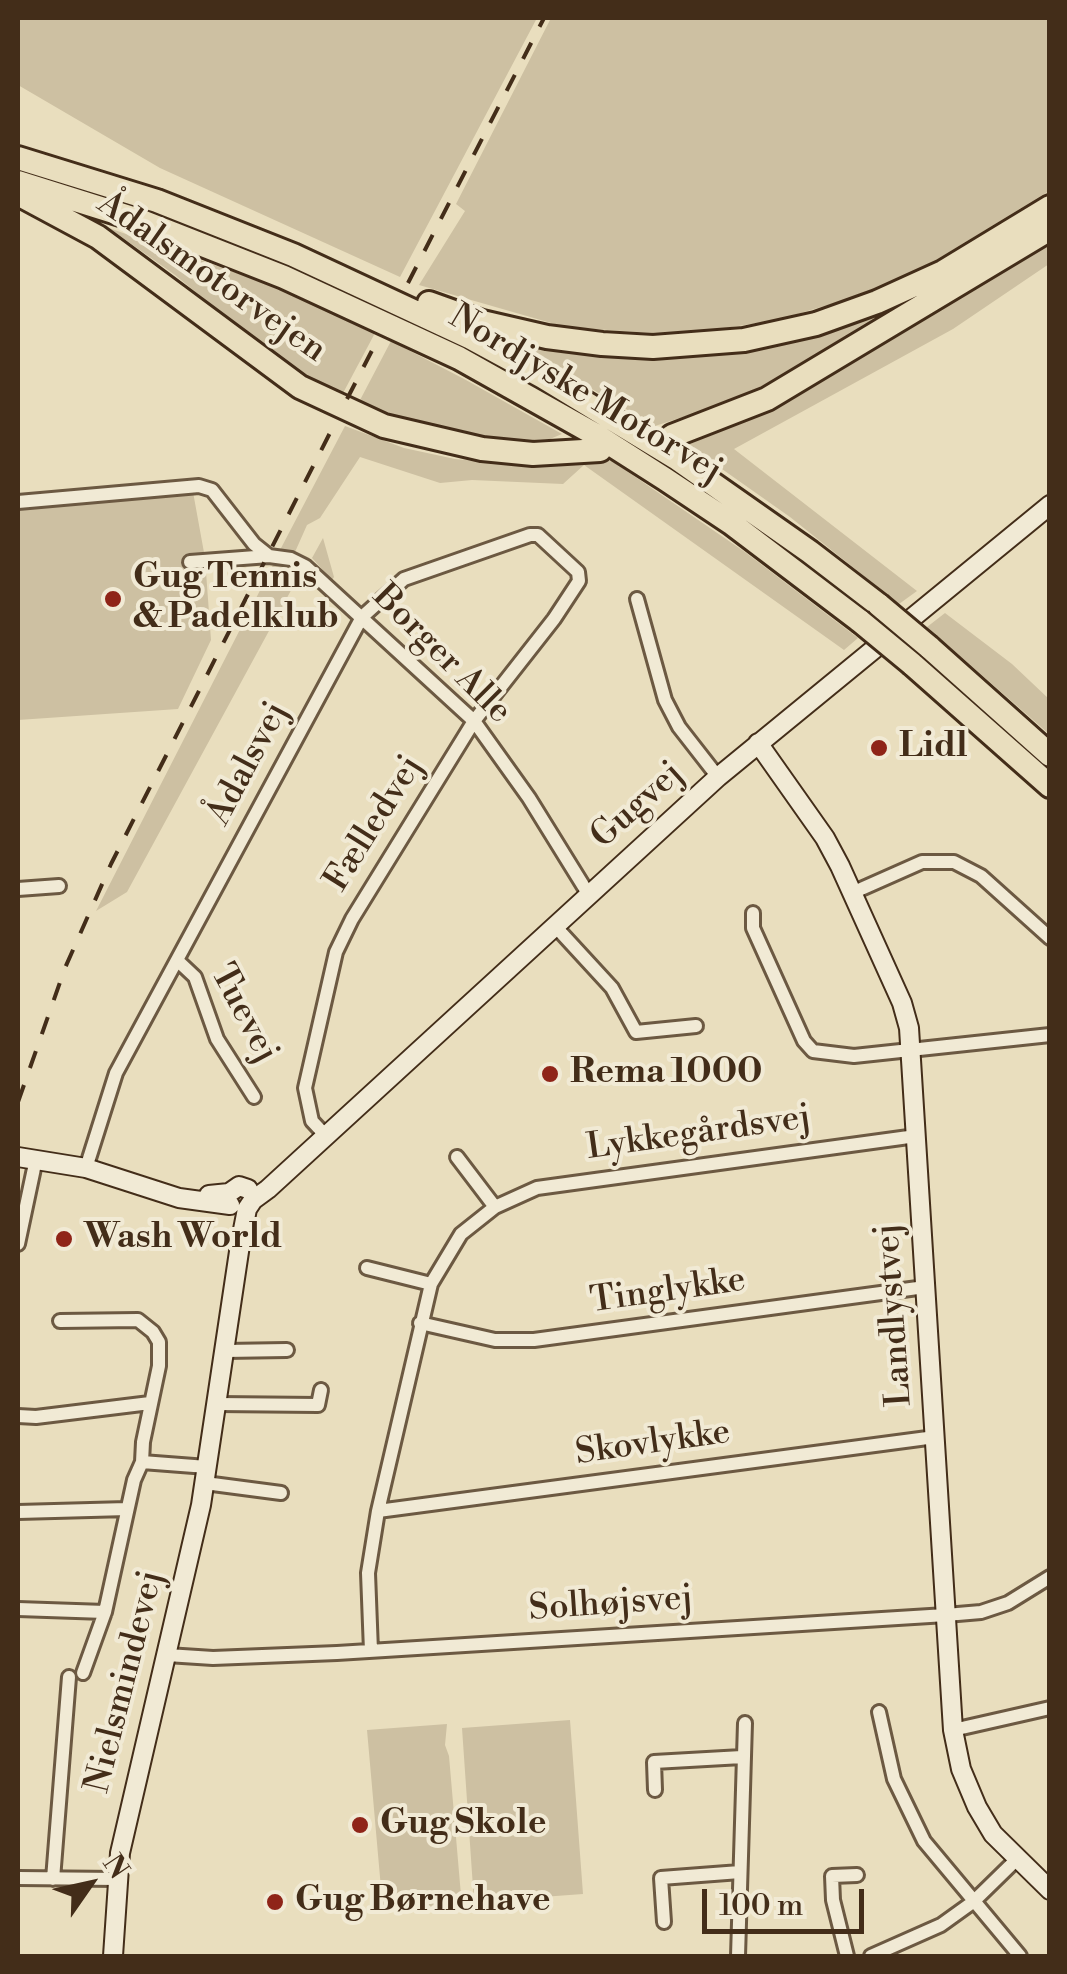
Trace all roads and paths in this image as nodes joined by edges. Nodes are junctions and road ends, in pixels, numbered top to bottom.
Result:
1 (18, 145) edge
2 (18, 158) edge
3 (18, 182) edge
4 (18, 194) edge
5 (152, 199) junction
6 (1050, 207) edge
7 (1050, 229) edge
8 (672, 436) dead end
9 (600, 450) dead end
10 (18, 502) edge
11 (1050, 504) edge
12 (269, 556) junction
13 (190, 562) dead end
14 (578, 572) joint
15 (636, 599) dead end
16 (362, 617) junction
17 (920, 656) junction
18 (474, 722) junction
19 (758, 743) junction
20 (1050, 755) edge
21 (718, 777) junction
22 (1050, 786) edge
23 (59, 886) dead end
24 (18, 889) edge
25 (852, 893) junction
26 (588, 895) junction
27 (753, 913) dead end
28 (555, 926) junction
29 (1050, 938) edge
30 (178, 961) junction
31 (696, 1026) dead end
32 (1050, 1035) edge
33 (911, 1051) junction
34 (254, 1097) dead end
35 (326, 1136) junction
36 (916, 1136) junction
37 (457, 1157) dead end
38 (27, 1158) edge
39 (86, 1168) junction
40 (240, 1201) junction
41 (495, 1206) junction
42 (18, 1244) edge
43 (367, 1268) dead end
44 (430, 1284) junction
45 (926, 1287) junction
46 (60, 1321) dead end
47 (420, 1323) junction
48 (286, 1350) dead end
49 (225, 1351) junction
50 (322, 1390) dead end
51 (150, 1403) junction
52 (217, 1404) junction
53 (18, 1416) edge
54 (935, 1437) junction
55 (142, 1462) junction
56 (206, 1475) junction
57 (281, 1493) dead end
58 (127, 1510) junction
59 (378, 1511) junction
60 (18, 1512) edge
61 (1050, 1577) edge
62 (18, 1610) edge
63 (105, 1612) junction
64 (946, 1615) junction
65 (371, 1651) junction
66 (166, 1655) junction
67 (1050, 1708) edge
68 (879, 1712) dead end
69 (746, 1723) dead end
70 (954, 1730) junction
71 (742, 1757) junction
72 (655, 1790) dead end
73 (1017, 1860) junction
74 (740, 1872) junction
75 (858, 1875) dead end
76 (18, 1878) edge
77 (53, 1879) junction
78 (118, 1879) junction
79 (1050, 1890) edge
80 (973, 1902) junction
81 (664, 1922) dead end
82 (880, 1955) edge
83 (113, 1956) edge
84 (738, 1956) edge
85 (847, 1956) edge
86 (1020, 1956) edge

1 - 5 highway
2 - 5 highway, Nordjyske Motorvej
3 - 17 highway, Nordjyske Motorvej, bridge
4 - 9 highway, Ådalsmotorvejen
5 - 6 highway
5 - 17 highway, Nordjyske Motorvej, bridge
7 - 8 highway
10 - 12 street
11 - 19 street, Gugvej
12 - 13 street, Borger Alle
12 - 16 street, Borger Alle
14 - 16 street, Ådalsvej
14 - 18 street, Fælledvej
15 - 21 street
16 - 18 street, Borger Alle
16 - 30 street, Ådalsvej
17 - 20 highway, Nordjyske Motorvej
17 - 22 highway, Nordjyske Motorvej
18 - 26 street, Borger Alle
18 - 35 street, Fælledvej
19 - 21 street, Gugvej
19 - 25 street, Landlystvej
21 - 26 street, Gugvej
23 - 24 street
25 - 29 street
25 - 33 street, Landlystvej
26 - 28 street, Gugvej
27 - 33 street
28 - 31 street
28 - 35 street, Gugvej
30 - 34 street, Tuevej
30 - 39 street, Ådalsvej
32 - 33 street
33 - 36 street, Landlystvej
35 - 40 street, Gugvej
36 - 41 street, Lykkegårdsvej
36 - 45 street, Landlystvej
37 - 41 street
38 - 39 street
38 - 42 street
39 - 40 street, Gugvej
40 - 49 street, Nielsmindevej
41 - 44 street, Lykkegårdsvej
43 - 44 street
44 - 47 street, Lykkegårdsvej
45 - 47 street, Tinglykke
45 - 54 street, Landlystvej
46 - 51 street
47 - 59 street, Lykkegårdsvej
48 - 49 street
49 - 52 street, Nielsmindevej
50 - 52 street
51 - 53 street
51 - 55 street
52 - 56 street, Nielsmindevej
54 - 59 street, Skovlykke
54 - 64 street, Landlystvej
55 - 56 street
55 - 58 street
56 - 57 street
56 - 66 street, Nielsmindevej
58 - 60 street
58 - 63 street
59 - 65 street, Lykkegårdsvej
61 - 64 street, Solhøjsvej
62 - 63 street
63 - 77 street
64 - 65 street, Solhøjsvej
64 - 70 street, Landlystvej
65 - 66 street, Solhøjsvej
66 - 78 street, Nielsmindevej
67 - 70 street
68 - 80 street
69 - 71 street
70 - 73 street, Landlystvej
71 - 72 street
71 - 74 street
73 - 79 street, Landlystvej
73 - 80 street
74 - 81 street
74 - 84 street
75 - 85 street
76 - 77 street
77 - 78 street
78 - 83 street, Nielsmindevej
80 - 82 street
80 - 86 street

